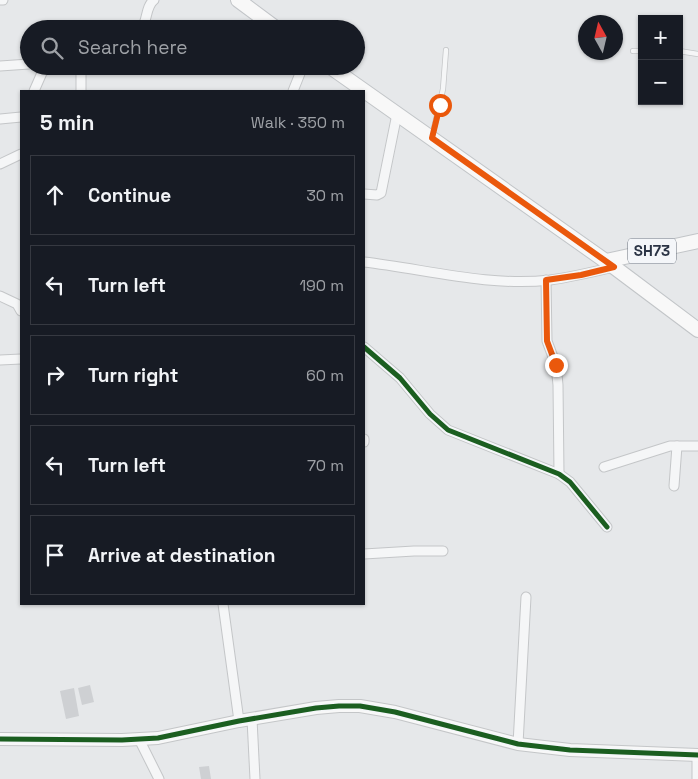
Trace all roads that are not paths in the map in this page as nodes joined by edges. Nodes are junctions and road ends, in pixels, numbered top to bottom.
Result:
1 (154, 0) edge
2 (238, 0) edge
3 (145, 20) edge
4 (265, 20) edge
5 (446, 50) dead end
6 (633, 51) dead end
7 (638, 51) edge
8 (683, 52) edge
9 (698, 54) edge
10 (20, 65) edge
11 (0, 66) edge
12 (41, 75) edge
13 (81, 75) edge
14 (299, 75) edge
15 (342, 75) edge
16 (34, 90) edge
17 (81, 90) edge
18 (292, 90) edge
19 (363, 90) edge
20 (365, 91) edge
21 (397, 114) junction
22 (20, 117) edge
23 (0, 119) edge
24 (432, 138) junction
25 (20, 154) edge
26 (0, 164) edge
27 (365, 194) edge
28 (698, 241) edge
29 (365, 262) edge
30 (610, 264) junction
31 (546, 280) junction
32 (0, 296) edge
33 (20, 309) edge
34 (697, 329) edge
35 (365, 348) edge
36 (20, 359) edge
37 (0, 360) edge
38 (677, 446) junction
39 (698, 446) edge
40 (604, 467) dead end
41 (559, 474) junction
42 (674, 486) dead end
43 (607, 526) dead end
44 (444, 551) dead end
45 (365, 554) edge
46 (526, 596) dead end
47 (223, 605) edge
48 (245, 720) junction
49 (0, 739) edge
50 (138, 739) junction
51 (518, 744) junction
52 (698, 755) edge
53 (159, 779) edge
54 (255, 779) edge
55 (697, 779) edge

1 - 3 street
2 - 4 main road
5 - 24 lane
6 - 7 lane
8 - 9 lane
10 - 11 street
12 - 16 street
13 - 17 street
14 - 18 street
15 - 19 main road
20 - 21 main road
21 - 24 main road
21 - 27 street
22 - 23 street
24 - 30 main road
25 - 26 street
28 - 30 main road, SH73
29 - 31 street
30 - 31 street
30 - 34 main road
31 - 41 street
32 - 33 street
35 - 41 street
36 - 37 street
38 - 39 street
38 - 40 street
38 - 42 street
41 - 43 street
44 - 45 street
46 - 51 street
47 - 48 street
48 - 50 street
48 - 51 street
48 - 54 street
49 - 50 street
50 - 53 street
51 - 52 street
52 - 55 street

